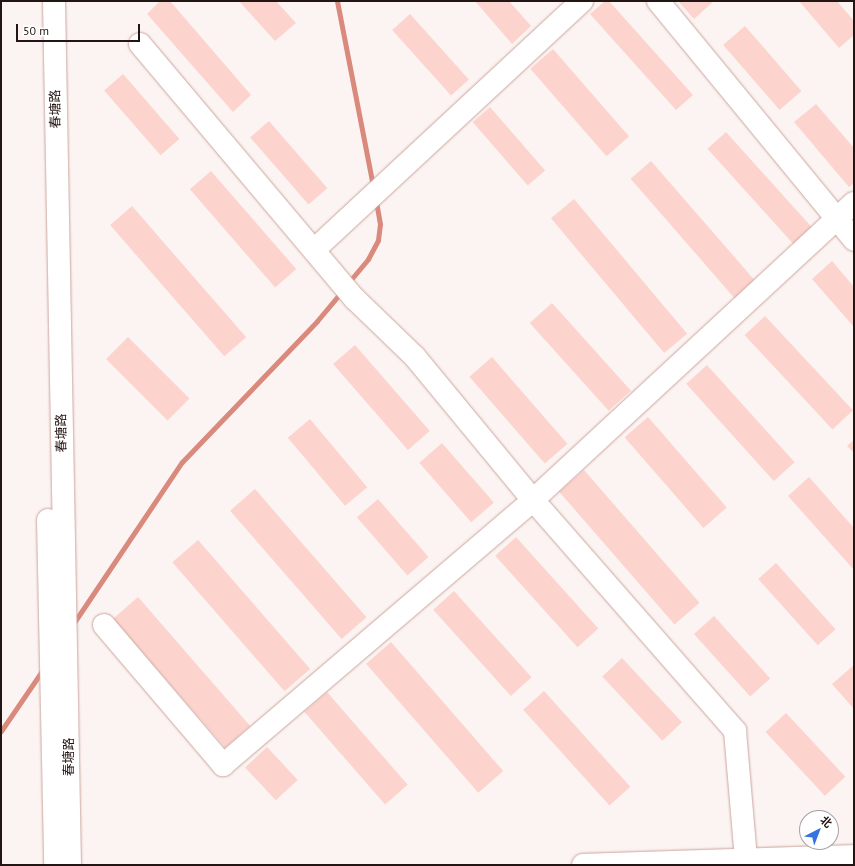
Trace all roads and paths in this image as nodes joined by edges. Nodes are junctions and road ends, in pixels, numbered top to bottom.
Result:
1 (39, 1) edge
2 (54, 1) edge
3 (582, 1) edge
4 (658, 1) edge
5 (140, 44) dead end
6 (854, 203) edge
7 (837, 218) junction
8 (854, 240) edge
9 (314, 250) junction
10 (533, 500) junction
11 (104, 625) dead end
12 (854, 856) edge
13 (746, 859) junction
14 (54, 865) edge
15 (70, 865) edge
16 (583, 865) edge

1 - 14 street, 春塘路
2 - 15 street, 春塘路
3 - 9 street
4 - 7 street
5 - 9 street
6 - 7 street
7 - 8 street
7 - 10 street
9 - 10 street
10 - 11 street
10 - 13 street
12 - 13 street
13 - 16 street

